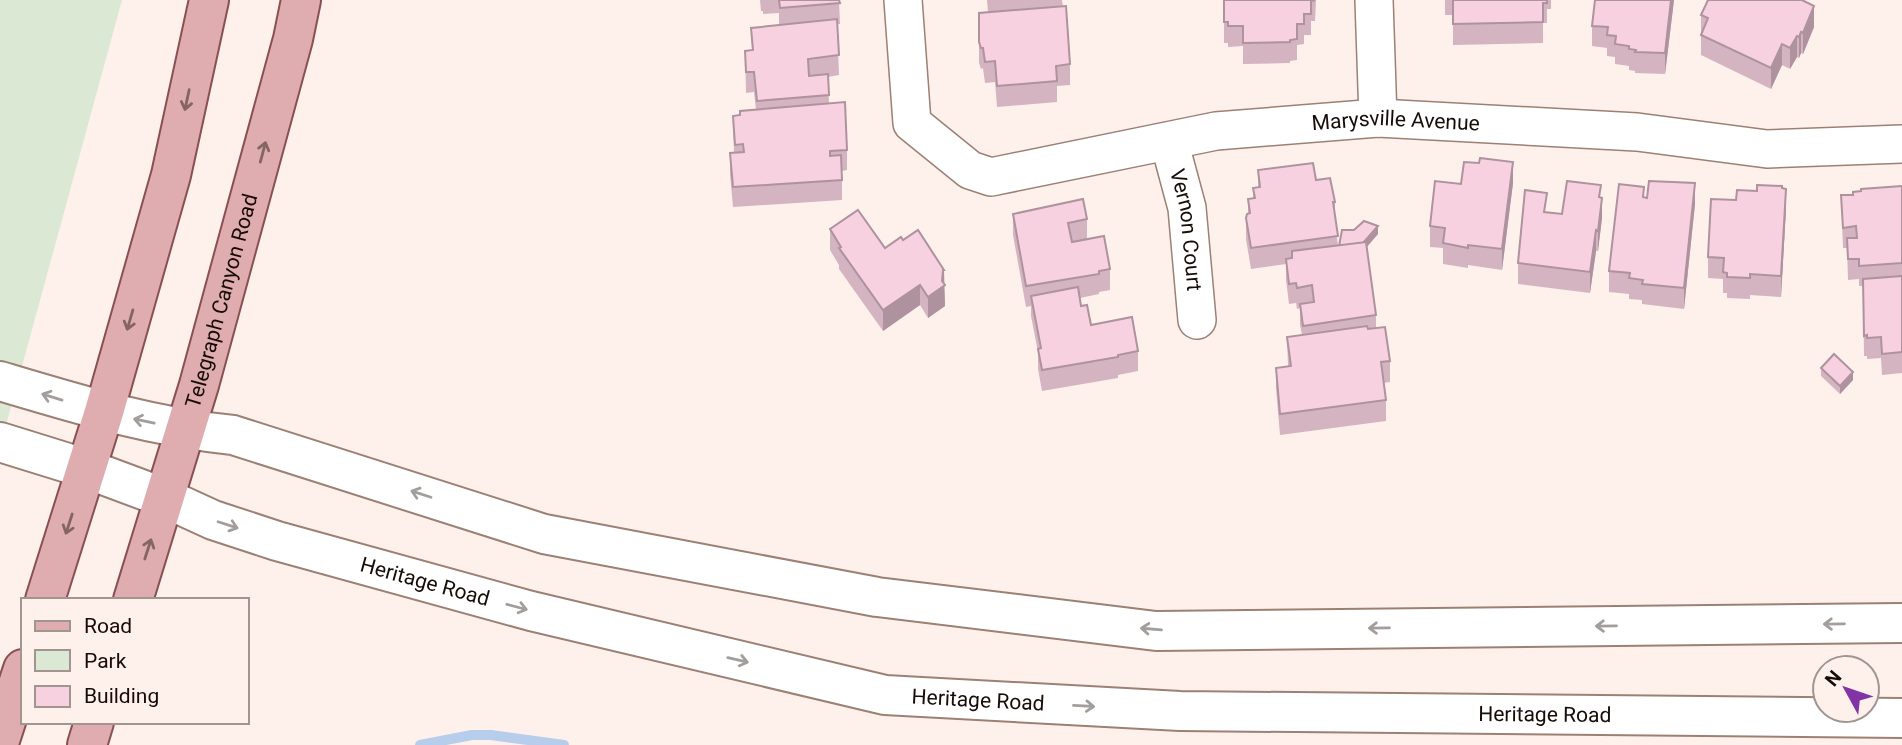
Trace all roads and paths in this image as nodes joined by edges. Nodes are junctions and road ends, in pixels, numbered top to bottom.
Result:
1 (209, 0) edge
2 (301, 0) edge
3 (904, 0) edge
4 (1374, 0) edge
5 (1378, 118) junction
6 (1169, 141) junction
7 (1902, 144) edge
8 (1197, 320) dead end
9 (0, 381) edge
10 (104, 412) junction
11 (185, 430) junction
12 (0, 442) edge
13 (87, 468) junction
14 (165, 498) junction
15 (46, 598) edge
16 (133, 598) edge
17 (1902, 623) edge
18 (21, 675) edge
19 (1902, 718) edge
20 (93, 724) edge
21 (0, 740) edge
22 (87, 745) edge

1 -> 10 main road
11 -> 2 main road, Telegraph Canyon Road
3 - 6 street, Marysville Avenue
4 - 5 street
5 - 6 street, Marysville Avenue
5 - 7 street, Marysville Avenue
6 - 8 street, Vernon Court
10 -> 9 main road
11 -> 10 main road
10 - 13 main road
11 - 14 main road, Telegraph Canyon Road
17 -> 11 main road
12 - 13 main road, Heritage Road
13 - 14 main road, Heritage Road
13 -> 15 main road
16 -> 14 main road, Telegraph Canyon Road
14 -> 19 main road, Heritage Road
18 - 21 main road
20 - 22 main road

